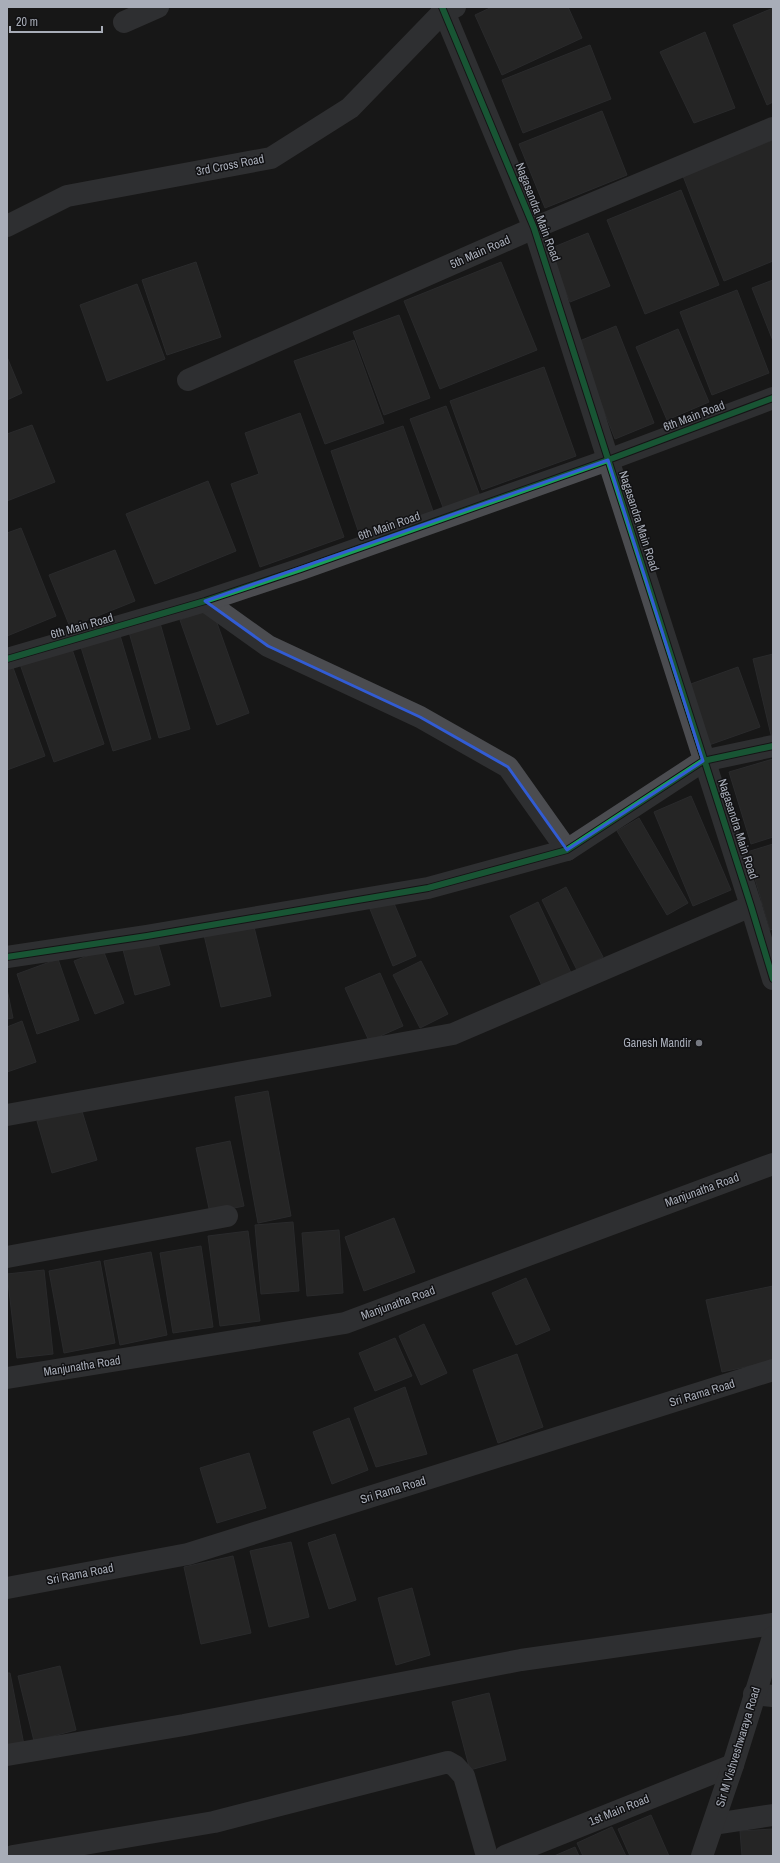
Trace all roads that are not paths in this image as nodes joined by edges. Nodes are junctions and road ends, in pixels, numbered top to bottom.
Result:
1 (158, 7) edge
2 (447, 8) edge
3 (124, 22) dead end
4 (773, 128) edge
5 (7, 226) edge
6 (534, 228) junction
7 (188, 380) dead end
8 (773, 398) edge
9 (608, 460) junction
10 (205, 601) junction
11 (7, 659) edge
12 (773, 746) edge
13 (704, 761) junction
14 (567, 850) junction
15 (751, 906) junction
16 (766, 935) edge
17 (7, 957) edge
18 (773, 979) edge
19 (7, 1115) edge
20 (773, 1164) edge
21 (227, 1216) dead end
22 (7, 1257) edge
23 (773, 1370) edge
24 (7, 1378) edge
25 (7, 1588) edge
26 (773, 1624) edge
27 (773, 1637) edge
28 (764, 1695) edge
29 (7, 1755) edge
30 (733, 1765) junction
31 (773, 1815) edge
32 (714, 1824) junction
33 (13, 1856) edge
34 (487, 1856) edge
35 (505, 1856) edge
36 (702, 1856) edge

1 - 3 street
2 - 5 street, 3rd Cross Road
2 - 6 street, Nagasandra Main Road
4 - 6 street, 5th Main Road
6 - 7 street, 5th Main Road
6 - 9 street, Nagasandra Main Road
8 - 9 street, 6th Main Road
9 - 10 street, 6th Main Road
9 - 13 street, Nagasandra Main Road
10 - 11 street, 6th Main Road
10 - 14 street
12 - 13 street
13 - 14 street
13 - 15 street, Nagasandra Main Road
14 - 17 street
15 - 16 street, Nagasandra Main Road
15 - 19 street
16 - 18 street, Nagasandra Main Road
20 - 24 street, Manjunatha Road
21 - 22 street
23 - 25 street, Sri Rama Road
26 - 29 street
27 - 28 street, Sir M Vishveshwaraya Road
28 - 30 street, Sir M Vishveshwaraya Road
30 - 32 street, Sir M Vishveshwaraya Road
30 - 35 street, 1st Main Road
31 - 32 street
32 - 36 street, Sir M Vishveshwaraya Road
33 - 34 street

